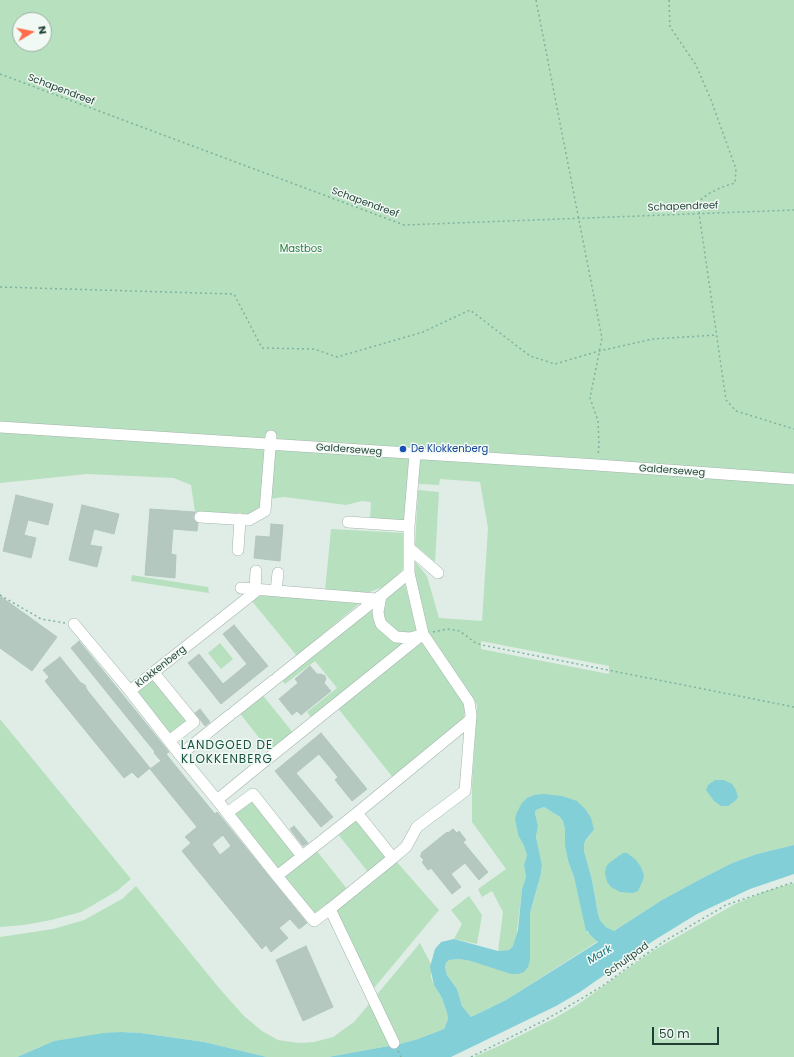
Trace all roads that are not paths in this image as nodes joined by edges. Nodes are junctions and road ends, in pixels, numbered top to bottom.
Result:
1 (0, 427) edge
2 (271, 440) junction
3 (415, 454) junction
4 (794, 479) edge
5 (200, 517) dead end
6 (240, 519) junction
7 (348, 522) dead end
8 (409, 526) junction
9 (409, 548) junction
10 (238, 550) dead end
11 (256, 571) dead end
12 (278, 573) dead end
13 (408, 573) junction
14 (438, 573) dead end
15 (241, 588) dead end
16 (257, 589) junction
17 (276, 591) junction
18 (378, 597) junction
19 (74, 624) road end
20 (423, 634) junction
21 (154, 673) junction
22 (130, 692) junction
23 (470, 720) junction
24 (169, 741) junction
25 (180, 755) junction
26 (217, 800) junction
27 (357, 813) junction
28 (227, 814) junction
29 (302, 856) junction
30 (393, 858) junction
31 (277, 876) junction
32 (330, 909) junction
33 (394, 1043) dead end

1 - 2 street, Galderseweg
2 - 3 street, Galderseweg
2 - 6 street
3 - 4 street, Galderseweg
3 - 8 street
5 - 6 street
6 - 10 street
7 - 8 street
8 - 9 street
9 - 13 street
9 - 14 street
11 - 16 street
12 - 17 street
13 - 18 street
13 - 20 street
15 - 16 street
16 - 17 street
16 - 21 street, Klokkenberg
17 - 18 street
18 - 20 street
18 - 25 street
19 - 22 street, Klokkenberg
20 - 23 street
20 - 26 street
21 - 22 street, Klokkenberg
21 - 24 street
22 - 24 street
23 - 27 street
23 - 30 street
24 - 25 street
25 - 26 street
26 - 28 street
27 - 29 street
27 - 30 street
28 - 29 street
28 - 31 street
29 - 31 street
30 - 32 street
31 - 32 street
32 - 33 street

